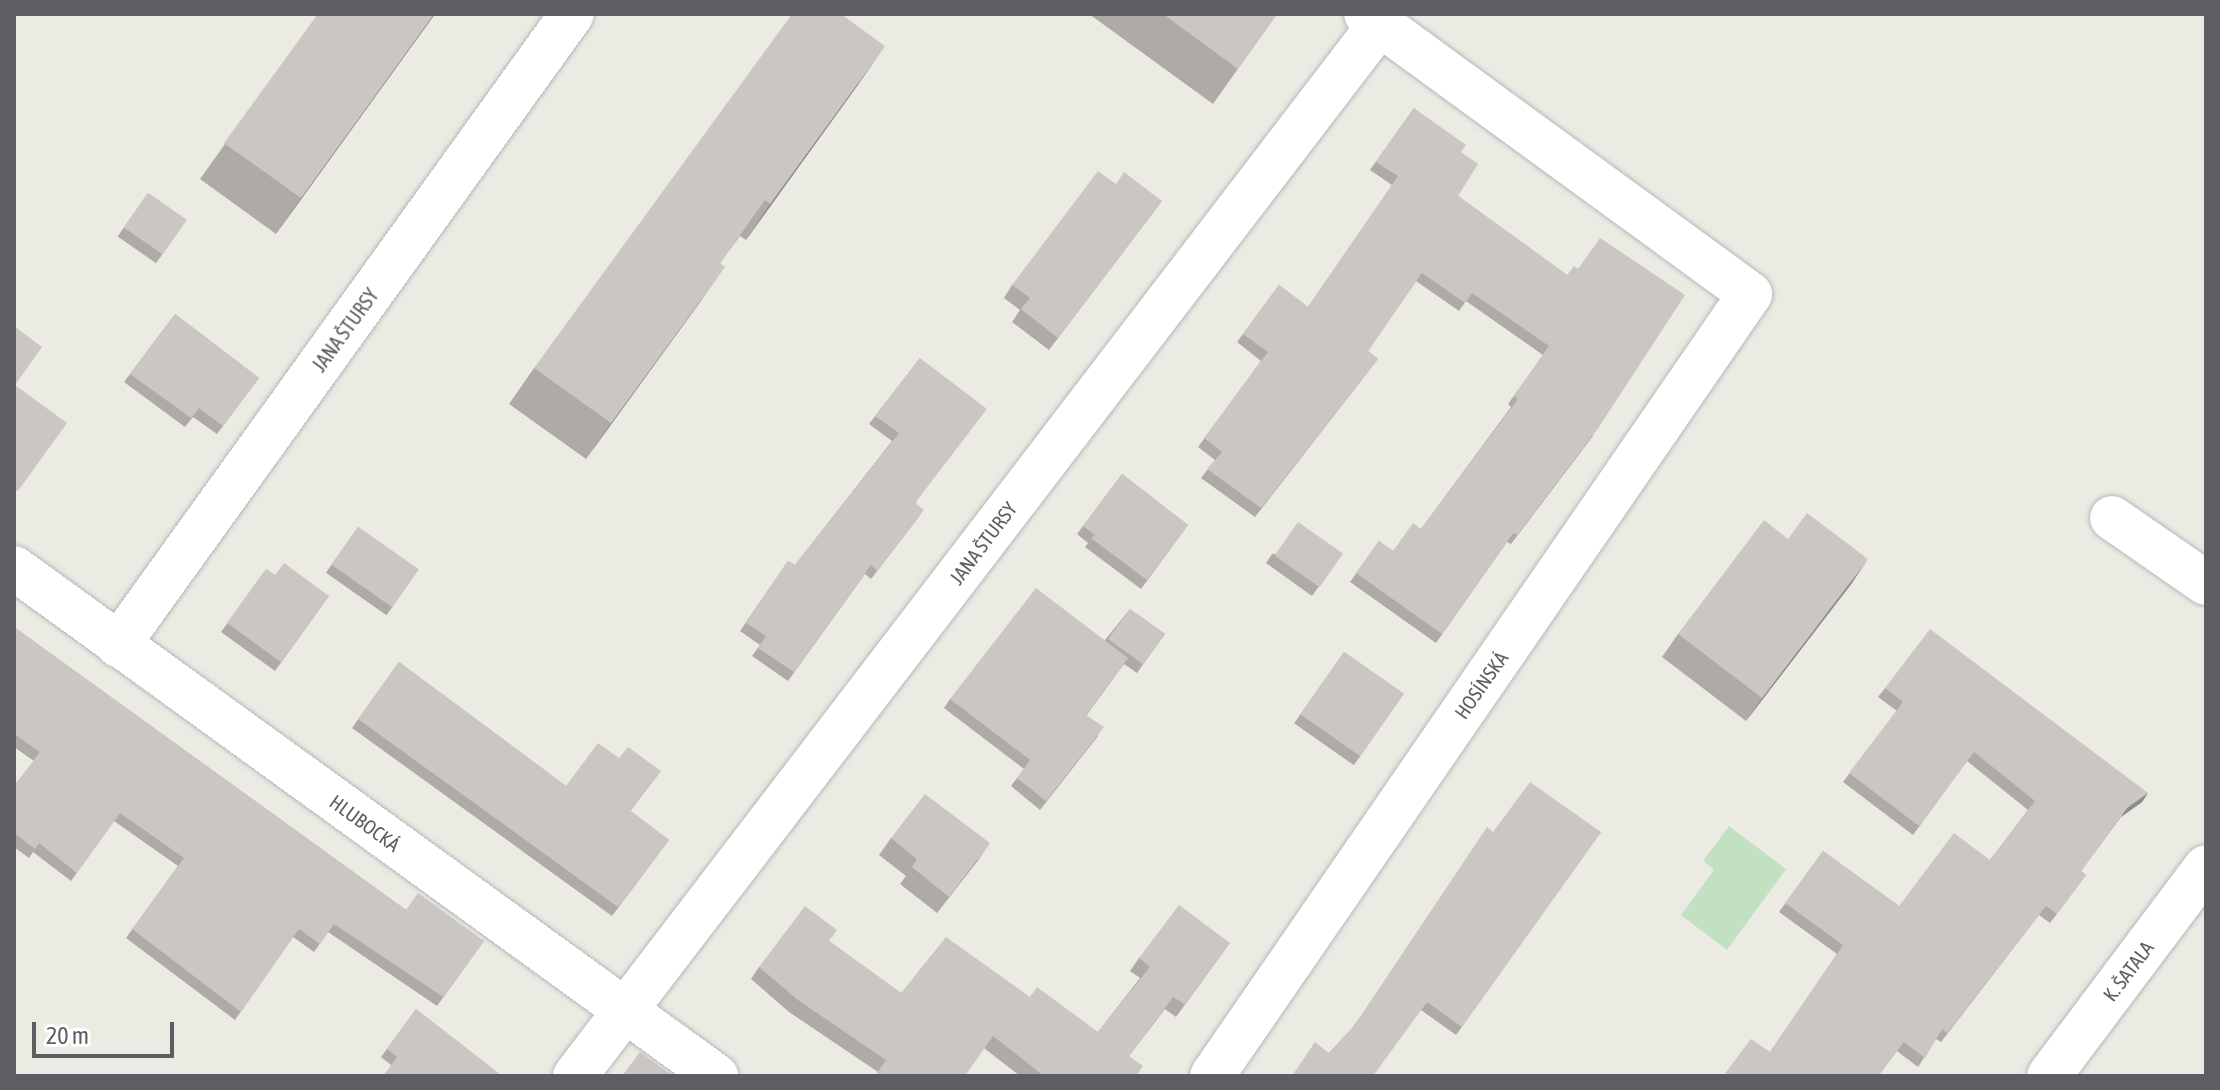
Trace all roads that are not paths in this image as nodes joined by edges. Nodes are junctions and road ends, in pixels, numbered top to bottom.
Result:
1 (572, 14) edge
2 (1373, 19) edge
3 (2112, 518) dead end
4 (14, 568) edge
5 (2206, 583) edge
6 (118, 645) junction
7 (2206, 867) edge
8 (625, 1010) junction
9 (575, 1076) edge
10 (716, 1076) edge
11 (1212, 1076) edge
12 (2049, 1076) edge

1 - 6 street, JANA ŠTURSY
2 - 8 street, JANA ŠTURSY
2 - 11 street, HOSÍNSKÁ
3 - 5 street
4 - 6 street, HLUBOCKÁ
6 - 8 street, HLUBOCKÁ
7 - 12 street, K. ŠATALA
8 - 9 street, JANA ŠTURSY
8 - 10 street, HLUBOCKÁ

